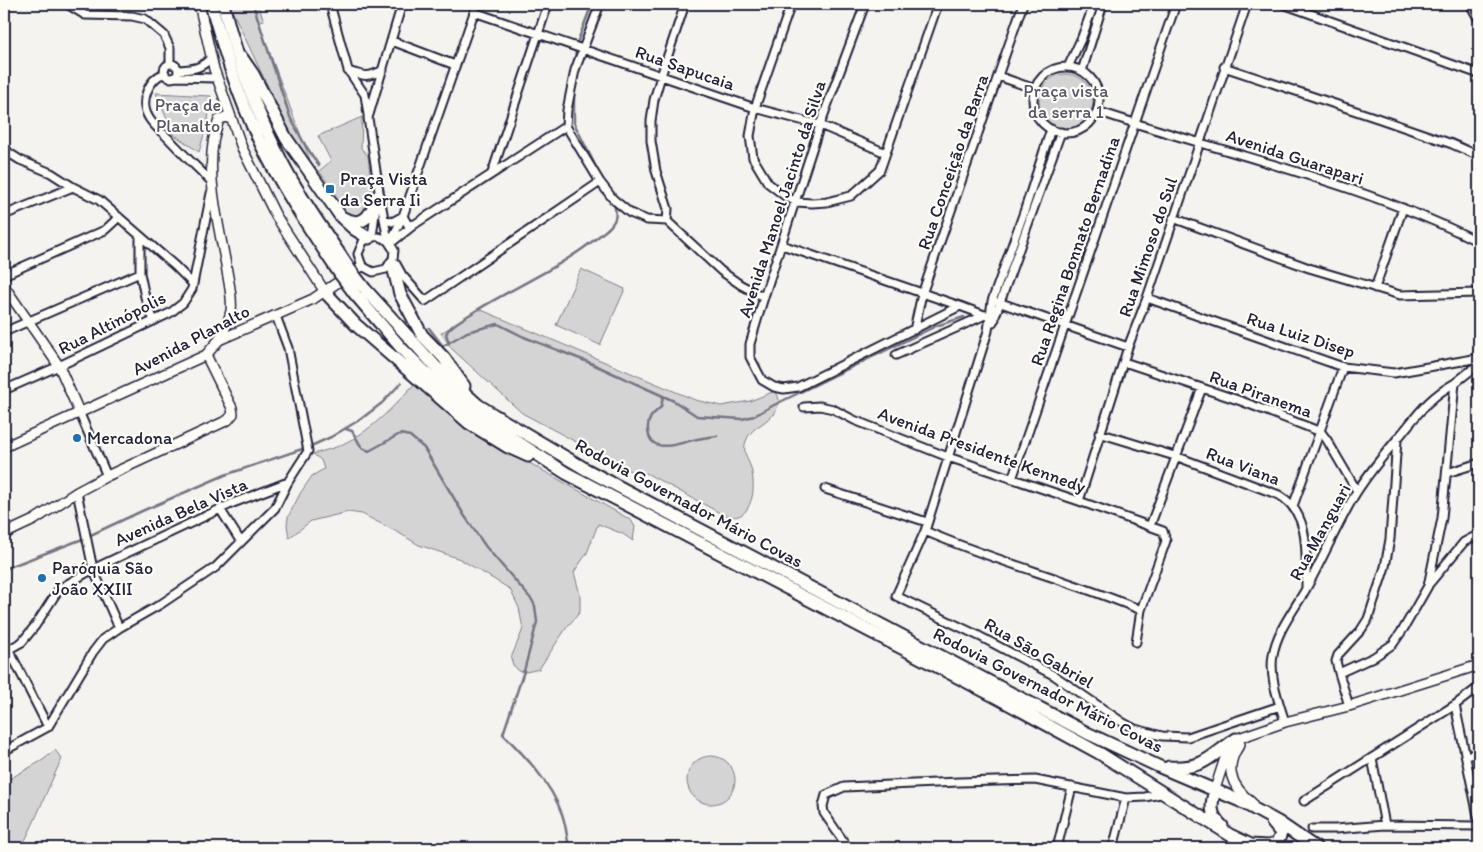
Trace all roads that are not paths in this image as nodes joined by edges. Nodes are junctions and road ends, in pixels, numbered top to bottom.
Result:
1 (67, 4) edge
2 (199, 4) edge
3 (211, 4) edge
4 (223, 4) edge
5 (330, 4) edge
6 (402, 4) edge
7 (476, 4) edge
8 (548, 4) edge
9 (600, 4) edge
10 (685, 4) edge
11 (791, 4) edge
12 (865, 4) edge
13 (938, 4) edge
14 (1023, 4) edge
15 (1094, 4) edge
16 (1103, 4) edge
17 (1176, 4) edge
18 (1247, 4) edge
19 (1283, 4) edge
20 (1470, 4) edge
21 (474, 12) junction
22 (1479, 20) edge
23 (538, 33) junction
24 (392, 41) junction
25 (235, 48) junction
26 (583, 48) junction
27 (211, 58) junction
28 (170, 64) junction
29 (454, 65) junction
30 (1068, 67) junction
31 (1224, 67) junction
32 (178, 70) junction
33 (348, 70) junction
34 (383, 70) junction
35 (1082, 71) junction
36 (164, 73) junction
37 (1479, 74) edge
38 (661, 76) junction
39 (998, 76) junction
40 (174, 77) junction
41 (216, 78) junction
42 (1035, 89) junction
43 (755, 108) junction
44 (1097, 111) junction
45 (231, 118) junction
46 (368, 118) junction
47 (1135, 124) junction
48 (820, 125) junction
49 (566, 126) junction
50 (1051, 129) junction
51 (1061, 132) junction
52 (1200, 142) junction
53 (5, 152) edge
54 (886, 153) junction
55 (499, 155) junction
56 (1479, 156) edge
57 (509, 162) junction
58 (492, 174) junction
59 (600, 182) junction
60 (212, 186) junction
61 (72, 187) junction
62 (378, 194) junction
63 (796, 202) junction
64 (1404, 208) junction
65 (4, 216) edge
66 (403, 216) junction
67 (119, 217) junction
68 (341, 217) junction
69 (384, 218) junction
70 (1173, 218) junction
71 (667, 220) junction
72 (206, 222) junction
73 (218, 223) junction
74 (415, 224) junction
75 (140, 237) junction
76 (371, 237) junction
77 (1479, 242) edge
78 (390, 243) junction
79 (782, 245) junction
80 (392, 261) junction
81 (362, 266) junction
82 (344, 270) junction
83 (140, 273) junction
84 (4, 276) edge
85 (193, 284) junction
86 (4, 286) edge
87 (1375, 288) junction
88 (325, 292) junction
89 (360, 292) junction
90 (1479, 293) edge
91 (922, 294) junction
92 (764, 297) junction
93 (1147, 298) junction
94 (992, 300) junction
95 (1001, 303) junction
96 (960, 306) junction
97 (231, 310) junction
98 (276, 316) junction
99 (990, 317) junction
100 (154, 321) junction
101 (29, 322) junction
102 (1066, 325) junction
103 (914, 330) junction
104 (239, 331) junction
105 (4, 332) edge
106 (417, 339) junction
107 (219, 340) junction
108 (1128, 347) junction
109 (398, 353) junction
110 (206, 354) junction
111 (896, 355) dead end
112 (1479, 358) edge
113 (1124, 362) junction
114 (1479, 364) edge
115 (59, 366) junction
116 (1343, 367) junction
117 (426, 373) junction
118 (1455, 383) junction
119 (1202, 388) junction
120 (4, 390) edge
121 (478, 405) junction
122 (804, 407) dead end
123 (80, 414) junction
124 (1320, 432) junction
125 (1099, 433) junction
126 (1396, 440) junction
127 (4, 447) edge
128 (948, 457) junction
129 (1178, 457) junction
130 (1479, 463) edge
131 (1447, 473) junction
132 (107, 476) junction
133 (1012, 479) junction
134 (288, 482) junction
135 (826, 490) dead end
136 (1357, 491) junction
137 (77, 492) junction
138 (1079, 500) junction
139 (1293, 506) junction
140 (220, 509) junction
141 (927, 522) junction
142 (1150, 526) junction
143 (925, 531) junction
144 (4, 534) edge
145 (1479, 534) edge
146 (241, 542) junction
147 (92, 569) junction
148 (1428, 586) junction
149 (1306, 589) junction
150 (1141, 610) junction
151 (119, 628) junction
152 (1136, 642) dead end
153 (6, 651) edge
154 (1479, 664) edge
155 (1339, 673) junction
156 (1479, 687) edge
157 (1455, 705) junction
158 (1280, 706) junction
159 (1349, 706) junction
160 (1285, 722) junction
161 (48, 726) junction
162 (1251, 734) junction
163 (1236, 739) junction
164 (4, 751) edge
165 (1479, 753) edge
166 (1466, 756) junction
167 (1372, 758) junction
168 (1160, 767) junction
169 (1072, 787) junction
170 (1215, 789) junction
171 (1165, 793) junction
172 (1126, 798) junction
173 (1304, 801) dead end
174 (1266, 815) junction
175 (1479, 821) edge
176 (1385, 825) junction
177 (1479, 826) edge
178 (1312, 829) dead end
179 (1230, 835) junction
180 (1252, 846) edge
181 (848, 848) edge
182 (1057, 848) edge
183 (1113, 848) edge
184 (1316, 848) edge

1 - 28 street
2 - 27 street
3 - 82 main road, Rodovia Governador Mário Covas
4 - 25 main road, Rodovia Governador Mário Covas
5 - 33 street
6 - 24 street
7 - 21 street
8 - 23 street
9 - 26 street
10 - 38 street
11 - 43 street
12 - 48 street, Avenida Manoel Jacinto da Silva
13 - 54 street
14 - 39 street, Rua Conceição da Barra
15 - 30 street
16 - 35 street
17 - 47 street, Rua Regina Bonnato Bernadina
18 - 31 street, Rua Mimoso do Sul
19 - 37 street
20 - 22 street
21 - 23 street, Rua Sapucaia
21 - 29 street
23 - 26 street, Rua Sapucaia
23 - 55 street
24 - 29 street
24 - 34 street
25 - 68 main road
25 - 82 main road, Rodovia Governador Mário Covas
26 - 38 street, Rua Sapucaia
26 - 49 street
27 - 32 street
27 - 41 street
28 - 32 street
28 - 36 street
29 - 66 street
30 - 35 street
30 - 42 street
31 - 52 street, Rua Mimoso do Sul
31 - 56 street
32 - 40 street
33 - 34 street
33 - 46 street
34 - 46 street
35 - 44 street
36 - 40 street
36 - 60 street
38 - 43 street, Rua Sapucaia
38 - 71 street
39 - 42 street
39 - 91 street, Rua Conceição da Barra
40 - 41 street
41 - 45 street
42 - 50 street
43 - 48 street, Rua Sapucaia
43 - 63 street
44 - 47 street, Avenida Guarapari
44 - 51 street
45 - 60 street
45 - 88 street
46 - 62 street
47 - 52 street, Avenida Guarapari
47 - 102 street, Rua Regina Bonnato Bernadina
48 - 54 street, Rua Sapucaia
48 - 63 street, Avenida Manoel Jacinto da Silva
49 - 57 street
49 - 59 street
50 - 51 street
50 - 94 street
51 - 95 street
52 - 64 street, Avenida Guarapari
52 - 70 street, Rua Mimoso do Sul
53 - 61 street
54 - 63 street
55 - 57 street
55 - 58 street
57 - 58 street
58 - 74 street
59 - 71 street
59 - 80 street
60 - 72 street, Rua Altinópolis
60 - 73 street
61 - 65 street
61 - 67 street
62 - 68 main road
62 - 69 street
62 - 76 street
63 - 79 street, Avenida Manoel Jacinto da Silva
64 - 77 street, Avenida Guarapari
64 - 87 street
66 - 69 street
66 - 74 street
66 - 78 street
67 - 75 street
67 - 84 street
68 - 76 main road
69 - 78 street
70 - 87 street
70 - 93 street, Rua Mimoso do Sul
71 - 92 street
72 - 73 street
72 - 85 street, Rua Altinópolis
73 - 97 street
74 - 78 street
75 - 83 street
75 - 85 street
76 - 78 street
76 - 81 street
78 - 80 street
79 - 91 street
79 - 92 street, Avenida Manoel Jacinto da Silva
80 - 81 street
80 - 106 main road
81 - 88 street, Avenida Planalto
82 - 89 main road, Rodovia Governador Mário Covas, bridge
83 - 100 street
83 - 101 street
85 - 100 street, Rua Altinópolis
86 - 101 street
87 - 90 street
88 - 98 street, Avenida Planalto
88 - 109 main road
89 - 106 main road, Rodovia Governador Mário Covas
89 - 109 main road, Rodovia Governador Mário Covas
91 - 96 street
91 - 103 street, Rua Conceição da Barra
92 - 103 street, Avenida Manoel Jacinto da Silva
93 - 108 street, Rua Mimoso do Sul
93 - 116 street, Rua Luiz Disep
94 - 95 street
94 - 99 street
95 - 99 street
95 - 102 street
96 - 99 street
96 - 103 street
97 - 104 street
97 - 107 street
98 - 104 street, Avenida Planalto
98 - 134 street
99 - 111 street
99 - 128 street
100 - 115 street, Rua Altinópolis
101 - 105 street
101 - 115 street
102 - 108 street
102 - 133 street, Rua Regina Bonnato Bernadina
104 - 107 street, Avenida Planalto
106 - 117 main road, Rodovia Governador Mário Covas
106 - 121 main road
107 - 110 street, Avenida Planalto
108 - 113 street, Rua Mimoso do Sul
109 - 117 main road, Rodovia Governador Mário Covas
110 - 123 street, Avenida Planalto
110 - 132 street
112 - 116 street, Rua Luiz Disep
113 - 119 street, Rua Piranema
113 - 125 street, Rua Mimoso do Sul
114 - 118 street, Rua Manguari
115 - 120 street, Rua Altinópolis
115 - 123 street
116 - 124 street
117 - 121 main road, Rodovia Governador Mário Covas
117 - 171 main road, Rodovia Governador Mário Covas
118 - 126 street, Rua Manguari
118 - 131 street
119 - 124 street, Rua Piranema
119 - 129 street
121 - 168 main road, Rodovia Governador Mário Covas
122 - 128 street, Avenida Presidente Kennedy
123 - 127 street, Avenida Planalto
123 - 132 street
124 - 136 street, Rua Piranema
124 - 139 street
125 - 129 street, Rua Viana
125 - 138 street, Rua Mimoso do Sul
126 - 136 street, Rua Manguari
126 - 155 street
128 - 133 street, Avenida Presidente Kennedy
128 - 141 street
129 - 139 street, Rua Viana
129 - 142 street
130 - 131 street
131 - 148 street
132 - 137 street
133 - 138 street, Avenida Presidente Kennedy
134 - 140 street, Avenida Bela Vista
134 - 146 street
135 - 141 street
136 - 149 street, Rua Manguari
137 - 144 street
137 - 147 street
138 - 142 street, Avenida Presidente Kennedy
139 - 149 street, Rua Viana
140 - 146 street
140 - 147 street, Avenida Bela Vista
141 - 143 street
142 - 150 street
143 - 150 street
143 - 158 street, Rua São Gabriel
145 - 148 street
146 - 151 street
147 - 151 street
147 - 153 street, Avenida Bela Vista
148 - 155 street
149 - 158 street, Rua Manguari
150 - 152 street
151 - 161 street
153 - 161 street
154 - 159 street
155 - 159 street
156 - 157 street
157 - 166 street
157 - 167 street
158 - 160 street, Rua Manguari
159 - 160 street
160 - 162 street
161 - 164 street
162 - 163 street
162 - 174 street
163 - 168 main road
163 - 170 street
165 - 166 street
166 - 175 street
167 - 173 street
167 - 176 street
168 - 170 main road, Rodovia Governador Mário Covas
169 - 172 street
169 - 181 street
169 - 182 street
170 - 174 main road, Rodovia Governador Mário Covas
170 - 179 main road
171 - 172 street
171 - 179 main road, Rodovia Governador Mário Covas
172 - 183 street
174 - 180 main road
174 - 184 main road, Rodovia Governador Mário Covas
176 - 177 street
176 - 178 street
179 - 180 main road, Rodovia Governador Mário Covas

